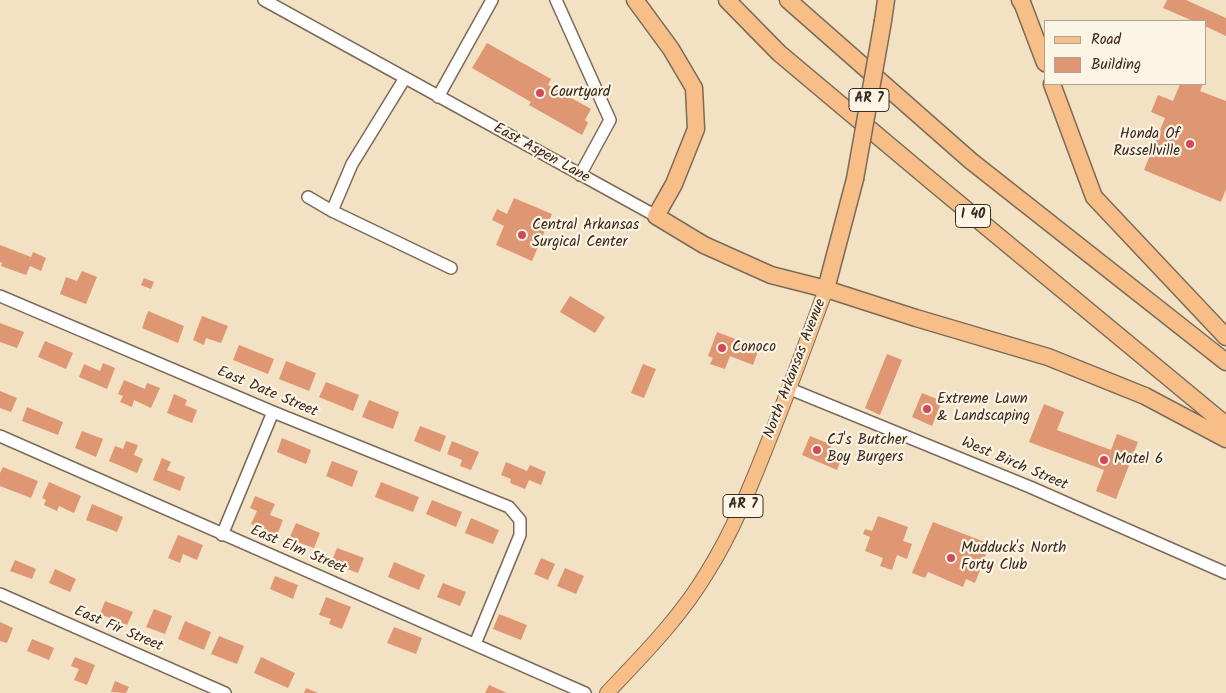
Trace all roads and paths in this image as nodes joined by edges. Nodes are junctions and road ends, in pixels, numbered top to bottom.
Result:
1 (264, 0) edge
2 (492, 0) edge
3 (556, 0) edge
4 (635, 0) edge
5 (727, 0) edge
6 (788, 0) edge
7 (886, 0) edge
8 (1020, 0) edge
9 (1044, 61) edge
10 (405, 78) junction
11 (1052, 85) edge
12 (438, 97) junction
13 (580, 175) junction
14 (308, 197) dead end
15 (332, 210) junction
16 (656, 216) junction
17 (450, 268) dead end
18 (826, 289) junction
19 (0, 296) edge
20 (1226, 337) edge
21 (1226, 362) edge
22 (790, 389) junction
23 (273, 412) junction
24 (1226, 424) edge
25 (0, 436) edge
26 (1226, 439) edge
27 (222, 535) junction
28 (1226, 573) edge
29 (0, 594) edge
30 (475, 644) junction
31 (225, 693) edge
32 (585, 693) edge
33 (607, 693) edge

1 - 10 street, East Aspen Lane
2 - 12 street
3 - 13 street
4 - 16 highway
5 - 24 highway, I 40
6 - 21 highway, I 40
7 - 18 highway, North Arkansas Avenue / AR 7, bridge
8 - 9 highway
10 - 12 street, East Aspen Lane
10 - 15 street
11 - 20 highway
12 - 13 street, East Aspen Lane
13 - 16 street, East Aspen Lane
14 - 15 street
15 - 17 street
16 - 18 highway, East Aspen Lane
18 - 22 main road, North Arkansas Avenue / AR 7
18 - 26 highway, East Aspen Lane
19 - 23 street, East Date Street
22 - 28 street, West Birch Street
22 - 33 main road, North Arkansas Avenue / AR 7
23 - 27 street
23 - 30 street, East Date Street
25 - 27 street, East Elm Street
27 - 30 street, East Elm Street
29 - 31 street, East Fir Street
30 - 32 street, East Elm Street

